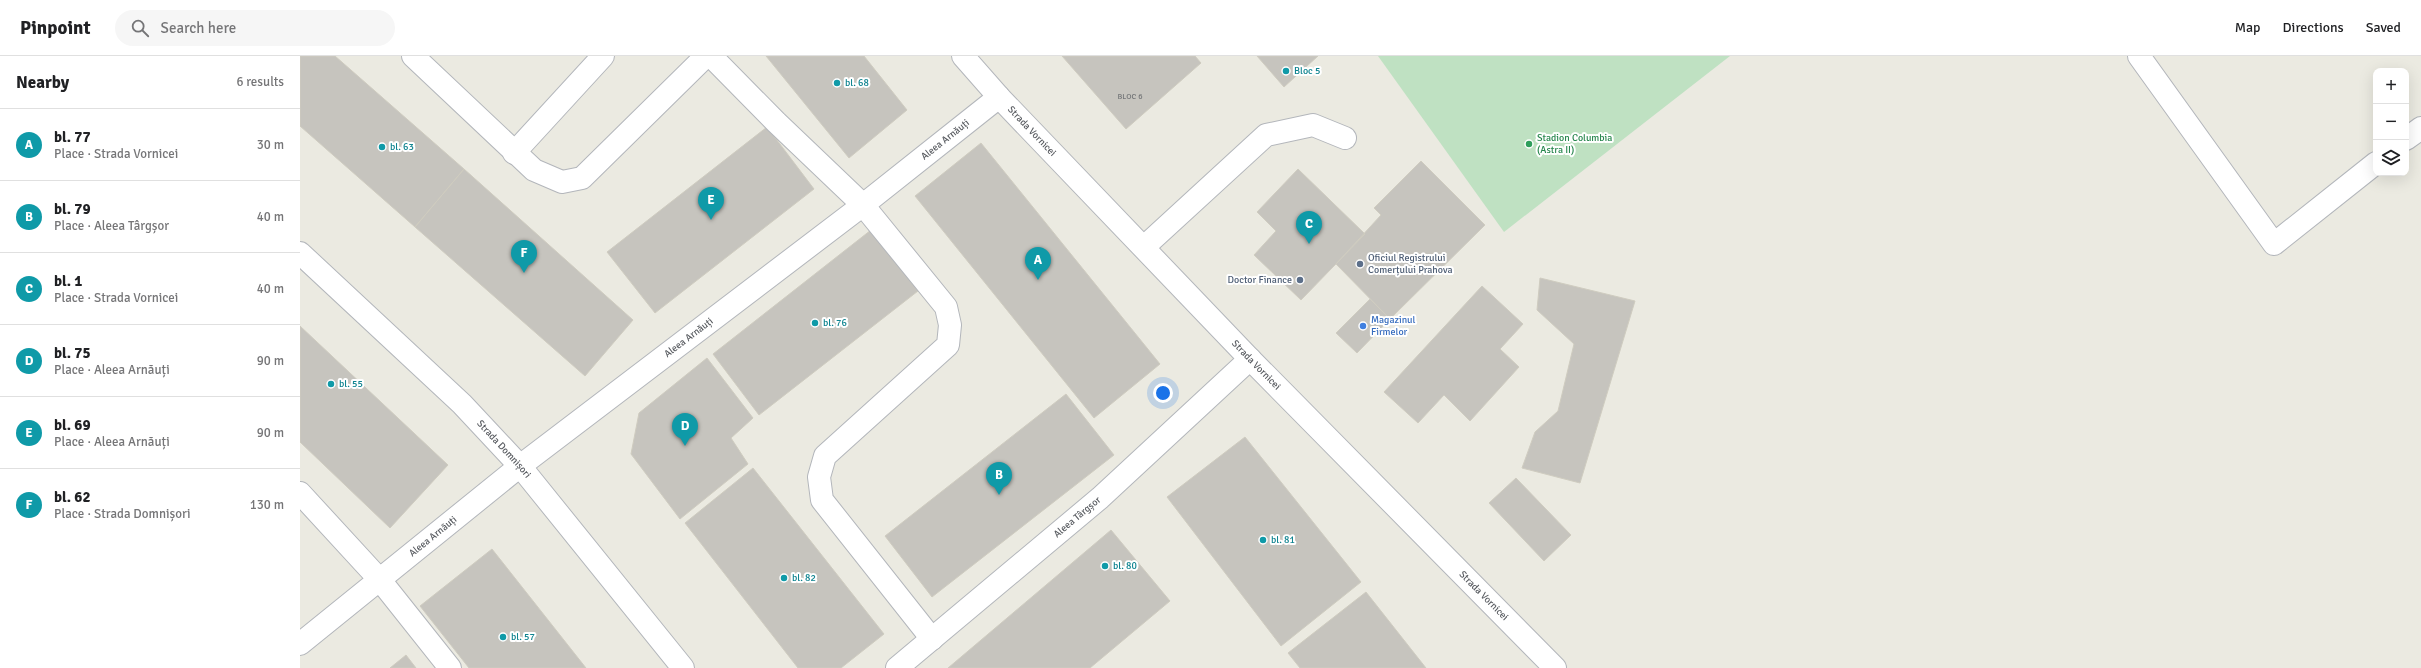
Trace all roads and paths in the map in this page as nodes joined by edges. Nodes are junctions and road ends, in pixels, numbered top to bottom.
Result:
1 (413, 56) edge
2 (602, 56) edge
3 (706, 56) edge
4 (711, 56) edge
5 (963, 56) edge
6 (2139, 56) edge
7 (999, 97) junction
8 (2421, 128) edge
9 (1345, 138) dead end
10 (2409, 138) edge
11 (514, 153) junction
12 (2373, 165) edge
13 (863, 205) junction
14 (1144, 247) junction
15 (300, 253) edge
16 (1250, 359) junction
17 (520, 466) junction
18 (300, 493) edge
19 (380, 580) junction
20 (932, 639) junction
21 (300, 644) edge
22 (450, 668) edge
23 (683, 668) edge
24 (897, 668) edge
25 (1555, 668) edge

1 - 11 street
2 - 11 street
3 - 11 street
4 - 13 street
5 - 7 street, Strada Vornicei
6 - 12 street
7 - 13 street, Aleea Arnăuți
7 - 14 street, Strada Vornicei
8 - 10 street
9 - 14 street
13 - 17 street, Aleea Arnăuți
13 - 20 street
14 - 16 street, Strada Vornicei
15 - 17 street, Strada Domnișori
16 - 20 street, Aleea Târgșor
16 - 25 street, Strada Vornicei
17 - 19 street, Aleea Arnăuți
17 - 23 street, Strada Domnișori
18 - 19 street
19 - 21 street, Aleea Arnăuți
19 - 22 street
20 - 24 street, Aleea Târgșor

